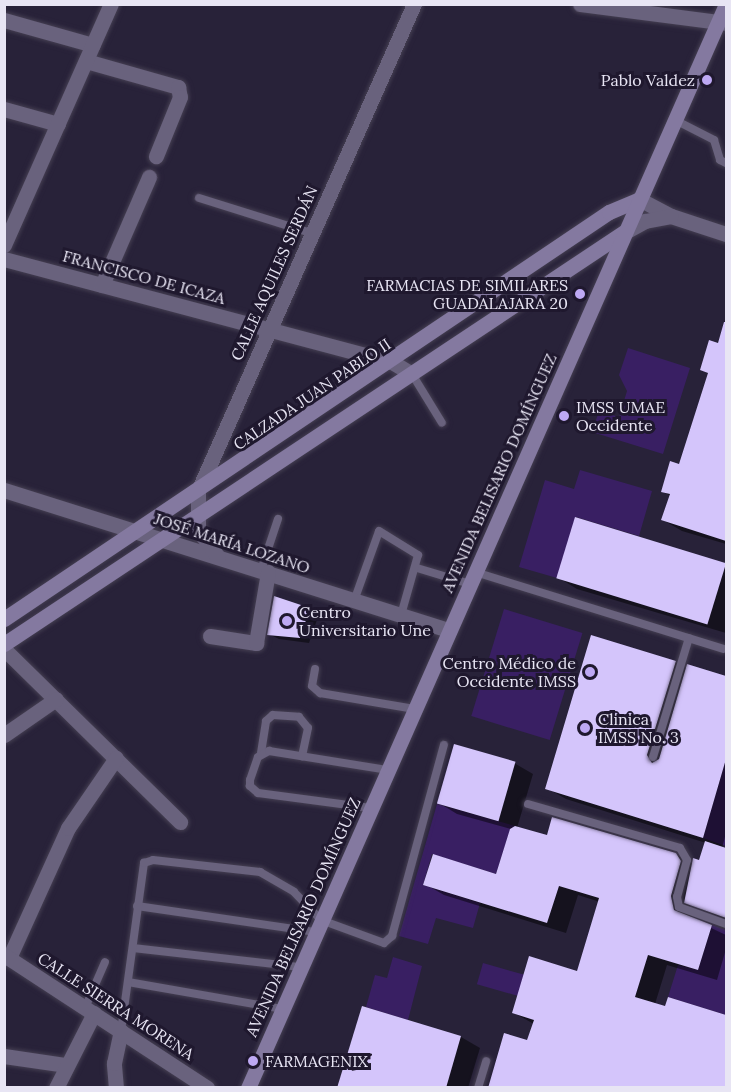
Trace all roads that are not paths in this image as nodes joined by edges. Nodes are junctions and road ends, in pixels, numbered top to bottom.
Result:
1 (111, 4) edge
2 (414, 4) edge
3 (580, 4) edge
4 (726, 4) edge
5 (4, 20) edge
6 (722, 22) edge
7 (93, 45) junction
8 (86, 61) junction
9 (4, 109) edge
10 (675, 120) junction
11 (58, 124) junction
12 (156, 156) dead end
13 (726, 163) edge
14 (148, 177) dead end
15 (199, 198) dead end
16 (639, 200) junction
17 (671, 216) junction
18 (625, 231) junction
19 (311, 233) junction
20 (726, 234) edge
21 (4, 245) edge
22 (4, 259) edge
23 (102, 285) junction
24 (268, 328) junction
25 (392, 362) junction
26 (412, 374) junction
27 (442, 423) dead end
28 (4, 490) edge
29 (198, 491) junction
30 (196, 517) junction
31 (278, 519) dead end
32 (137, 531) junction
33 (162, 539) junction
34 (218, 557) junction
35 (417, 568) junction
36 (264, 571) junction
37 (472, 578) junction
38 (354, 601) junction
39 (401, 615) junction
40 (4, 619) edge
41 (449, 630) junction
42 (210, 636) dead end
43 (689, 638) junction
44 (4, 647) edge
45 (723, 649) dead end
46 (315, 669) dead end
47 (56, 699) junction
48 (415, 709) junction
49 (4, 735) edge
50 (444, 745) dead end
51 (261, 753) junction
52 (302, 756) junction
53 (653, 757) dead end
54 (116, 758) junction
55 (388, 770) junction
56 (528, 804) dead end
57 (371, 808) junction
58 (180, 822) dead end
59 (137, 906) junction
60 (726, 924) edge
61 (319, 926) junction
62 (133, 948) junction
63 (7, 957) edge
64 (105, 962) dead end
65 (301, 967) junction
66 (128, 982) junction
67 (282, 1009) junction
68 (89, 1011) junction
69 (121, 1032) junction
70 (4, 1056) edge
71 (486, 1061) dead end
72 (66, 1065) junction
73 (56, 1088) edge
74 (116, 1088) edge
75 (207, 1088) edge
76 (248, 1088) edge
77 (478, 1088) edge

1 - 7 street
2 - 19 street, CALLE AQUILES SERDÁN
3 - 6 street
4 - 6 main road, AVENIDA BELISARIO DOMÍNGUEZ
5 - 7 street
6 - 10 main road, AVENIDA BELISARIO DOMÍNGUEZ
7 - 8 street
8 - 11 street
8 - 12 street
9 - 11 street
10 - 13 lane
10 - 16 main road, AVENIDA BELISARIO DOMÍNGUEZ
11 - 21 street
14 - 23 street
15 - 19 lane
16 - 17 street
16 - 18 main road, AVENIDA BELISARIO DOMÍNGUEZ
16 - 25 main road, CALZADA JUAN PABLO II
17 - 18 street
17 - 20 street
18 - 26 main road
18 - 37 main road, AVENIDA BELISARIO DOMÍNGUEZ
19 - 24 street, CALLE AQUILES SERDÁN
22 - 23 street, FRANCISCO DE ICAZA
23 - 24 street, FRANCISCO DE ICAZA
24 - 25 street, FRANCISCO DE ICAZA
24 - 29 street, CALLE AQUILES SERDÁN
25 - 26 street, FRANCISCO DE ICAZA
25 - 29 main road, CALZADA JUAN PABLO II
26 - 27 lane
26 - 30 main road
28 - 32 street, JOSÉ MARÍA LOZANO
29 - 30 street, CALLE AQUILES SERDÁN
29 - 32 main road, CALZADA JUAN PABLO II
30 - 33 main road
30 - 34 street, CALLE AQUILES SERDÁN
31 - 36 lane
32 - 33 street, JOSÉ MARÍA LOZANO
32 - 40 main road, CALZADA JUAN PABLO II
33 - 34 street, JOSÉ MARÍA LOZANO
33 - 44 main road
34 - 36 street, JOSÉ MARÍA LOZANO
35 - 37 lane
35 - 38 lane
35 - 39 lane
36 - 38 street, JOSÉ MARÍA LOZANO
36 - 42 street
37 - 41 main road, AVENIDA BELISARIO DOMÍNGUEZ
37 - 43 lane
38 - 39 street, JOSÉ MARÍA LOZANO
39 - 41 street, JOSÉ MARÍA LOZANO
41 - 48 main road, AVENIDA BELISARIO DOMÍNGUEZ
43 - 45 lane
43 - 53 lane
44 - 47 street
46 - 48 lane
47 - 49 street
47 - 54 street
48 - 55 main road, AVENIDA BELISARIO DOMÍNGUEZ
50 - 61 lane
51 - 52 lane
51 - 52 lane
51 - 57 lane
52 - 55 lane
54 - 58 street
54 - 63 street
55 - 57 main road, AVENIDA BELISARIO DOMÍNGUEZ
56 - 60 lane
57 - 61 main road, AVENIDA BELISARIO DOMÍNGUEZ
59 - 61 lane
59 - 61 lane
59 - 62 lane
61 - 65 main road, AVENIDA BELISARIO DOMÍNGUEZ
62 - 65 lane
62 - 66 lane
63 - 68 street, CALLE SIERRA MORENA
64 - 68 lane
65 - 67 main road, AVENIDA BELISARIO DOMÍNGUEZ
66 - 67 lane
66 - 69 lane
67 - 76 main road, AVENIDA BELISARIO DOMÍNGUEZ
68 - 69 street, CALLE SIERRA MORENA
68 - 72 street
69 - 74 street
69 - 75 street, CALLE SIERRA MORENA
70 - 72 street
71 - 77 lane
72 - 73 street

